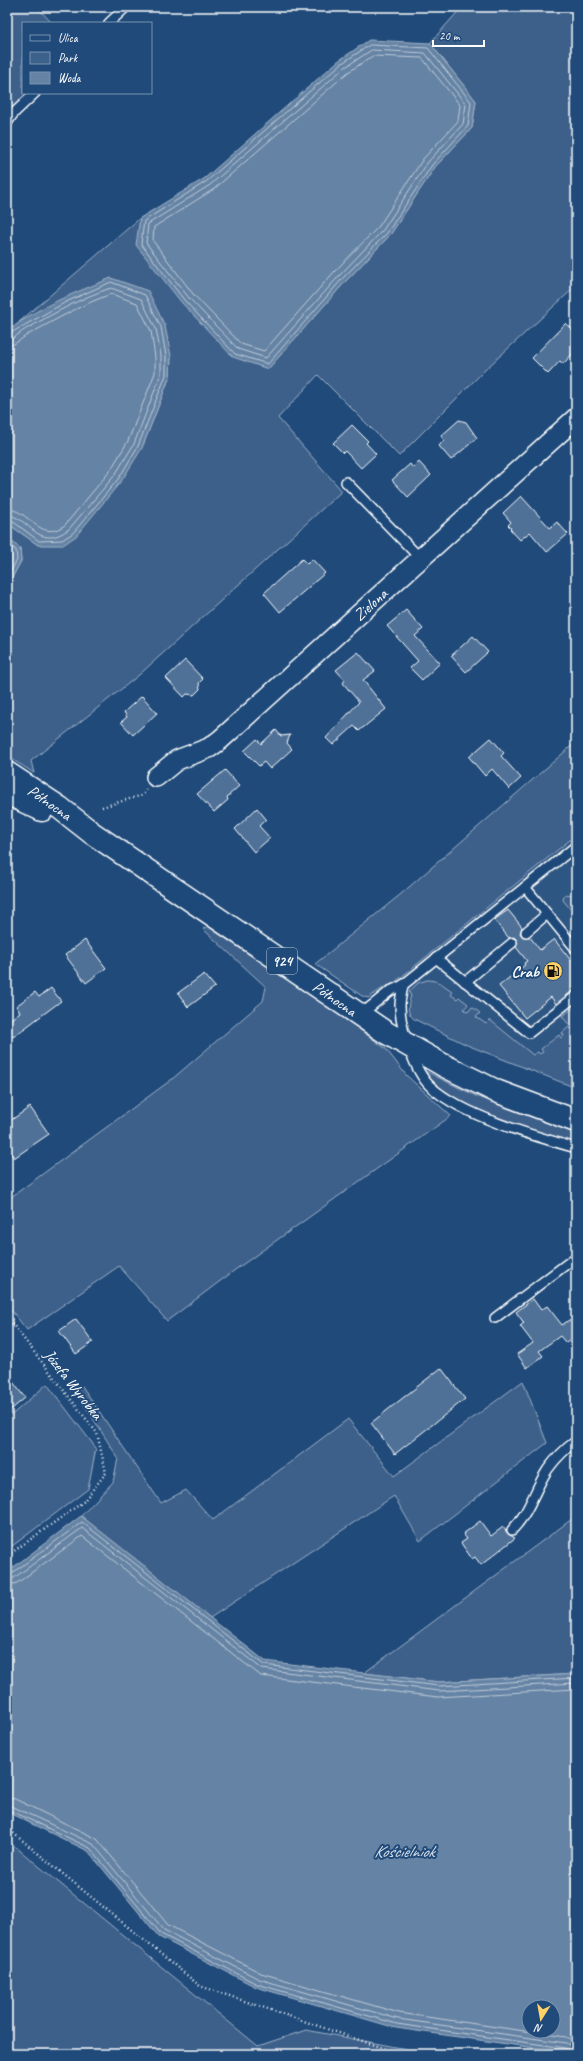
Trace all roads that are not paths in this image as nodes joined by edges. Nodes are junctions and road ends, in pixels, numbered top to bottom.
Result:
1 (126, 7) edge
2 (110, 22) edge
3 (34, 94) edge
4 (7, 123) edge
5 (576, 418) edge
6 (346, 482) dead end
7 (420, 558) junction
8 (7, 774) edge
9 (156, 777) road end
10 (7, 793) edge
11 (92, 833) junction
12 (576, 846) edge
13 (526, 887) junction
14 (548, 914) junction
15 (526, 932) dead end
16 (512, 943) dead end
17 (576, 949) edge
18 (436, 958) junction
19 (465, 982) junction
20 (403, 985) junction
21 (576, 996) edge
22 (360, 1016) junction
23 (408, 1046) junction
24 (530, 1103) junction
25 (576, 1104) edge
26 (576, 1121) edge
27 (576, 1148) edge
28 (576, 1257) edge
29 (495, 1318) dead end
30 (576, 1441) edge
31 (512, 1530) dead end

1 - 2 lane
3 - 4 lane
5 - 7 street, Zielona
6 - 7 lane
7 - 9 street, Zielona
8 - 11 main road, Północna / 924
10 - 11 main road, Północna / 924
11 - 22 main road, Północna / 924
12 - 13 lane
13 - 14 lane
13 - 18 lane
14 - 15 lane
14 - 17 lane
16 - 19 lane
18 - 19 lane
18 - 20 lane
19 - 21 lane
20 - 22 lane
20 - 23 lane
22 - 23 main road, Północna / 924
23 - 24 main road, Północna / 924
23 - 27 lane
24 - 25 main road, Północna / 924
24 - 26 main road, Północna / 924
28 - 29 lane
30 - 31 lane

